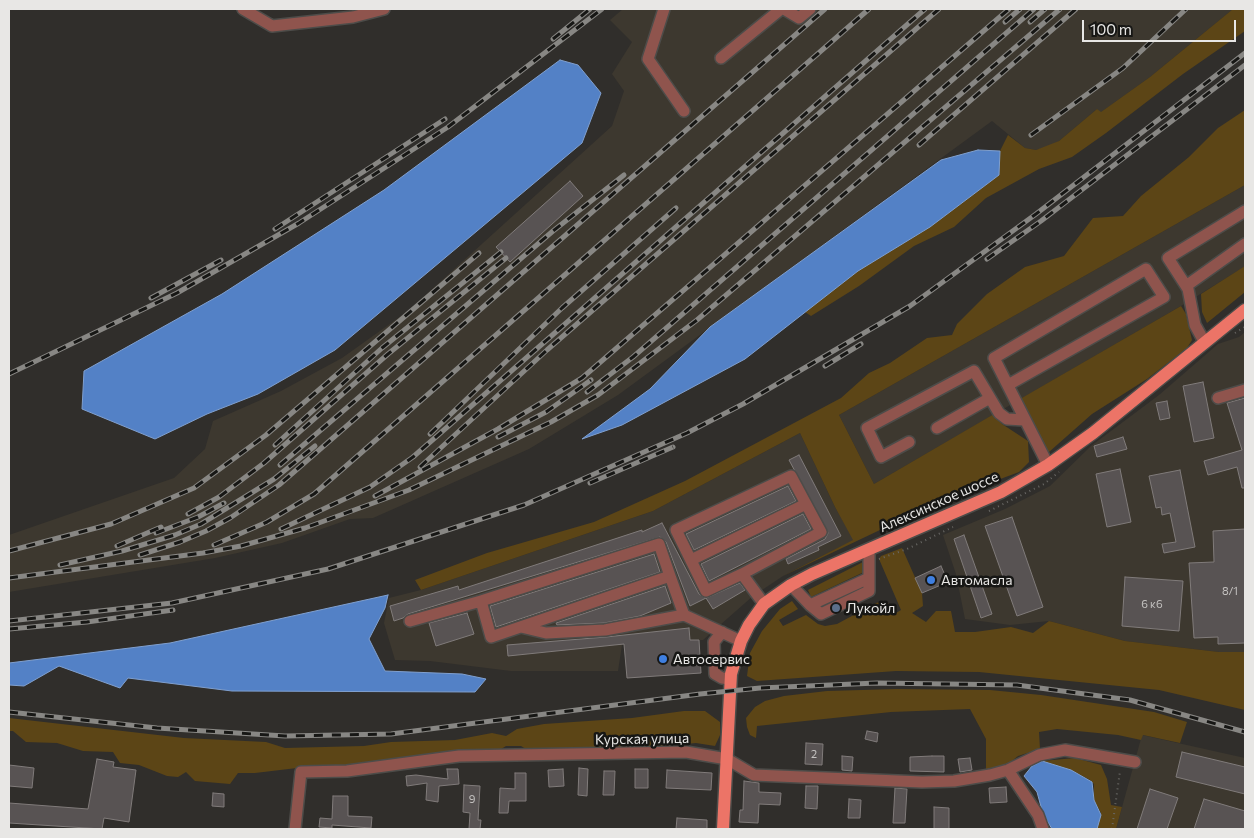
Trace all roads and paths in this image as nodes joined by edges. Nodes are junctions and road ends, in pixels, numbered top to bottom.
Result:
1 (242, 9) edge
2 (384, 9) edge
3 (664, 9) edge
4 (782, 9) edge
5 (810, 9) edge
6 (721, 58) dead end
7 (684, 111) dead end
8 (1245, 211) edge
9 (1245, 244) edge
10 (1186, 286) junction
11 (1245, 310) edge
12 (1205, 343) junction
13 (1008, 385) junction
14 (1245, 390) edge
15 (990, 398) junction
16 (1218, 398) dead end
17 (1024, 420) junction
18 (938, 428) dead end
19 (909, 442) dead end
20 (1048, 466) junction
21 (806, 504) junction
22 (869, 550) junction
23 (691, 560) junction
24 (742, 574) junction
25 (670, 576) junction
26 (791, 585) junction
27 (480, 601) junction
28 (764, 604) junction
29 (684, 615) junction
30 (410, 621) dead end
31 (521, 627) junction
32 (722, 632) junction
33 (741, 641) junction
34 (730, 679) junction
35 (727, 758) junction
36 (1122, 759) junction
37 (1135, 762) dead end
38 (1008, 770) junction
39 (295, 829) edge
40 (723, 829) edge
41 (1044, 829) edge
42 (1112, 829) edge

1 - 2 street
3 - 7 street
4 - 5 street
4 - 6 street
8 - 10 street
9 - 10 street
10 - 12 street
11 - 12 main road, Алексинское шоссе
12 - 20 main road, Алексинское шоссе
13 - 13 street
13 - 17 street
14 - 16 street
15 - 17 street
15 - 18 street
15 - 19 street
17 - 20 street
20 - 22 main road, Алексинское шоссе
21 - 23 street
21 - 23 street
21 - 24 street
22 - 26 main road, Алексинское шоссе
22 - 26 street
23 - 24 street
24 - 28 street
25 - 27 street
25 - 29 street
25 - 31 street
26 - 28 main road, Алексинское шоссе
27 - 30 street
27 - 31 street
28 - 33 main road, Алексинское шоссе
29 - 31 street
29 - 32 street
32 - 33 street
32 - 34 street
33 - 34 main road, Алексинское шоссе
34 - 35 main road, Алексинское шоссе
35 - 38 street, Курская улица
35 - 39 street, Курская улица
35 - 40 main road, Алексинское шоссе
36 - 37 street, Курская улица
36 - 38 street, Курская улица
36 - 42 path
38 - 41 street

